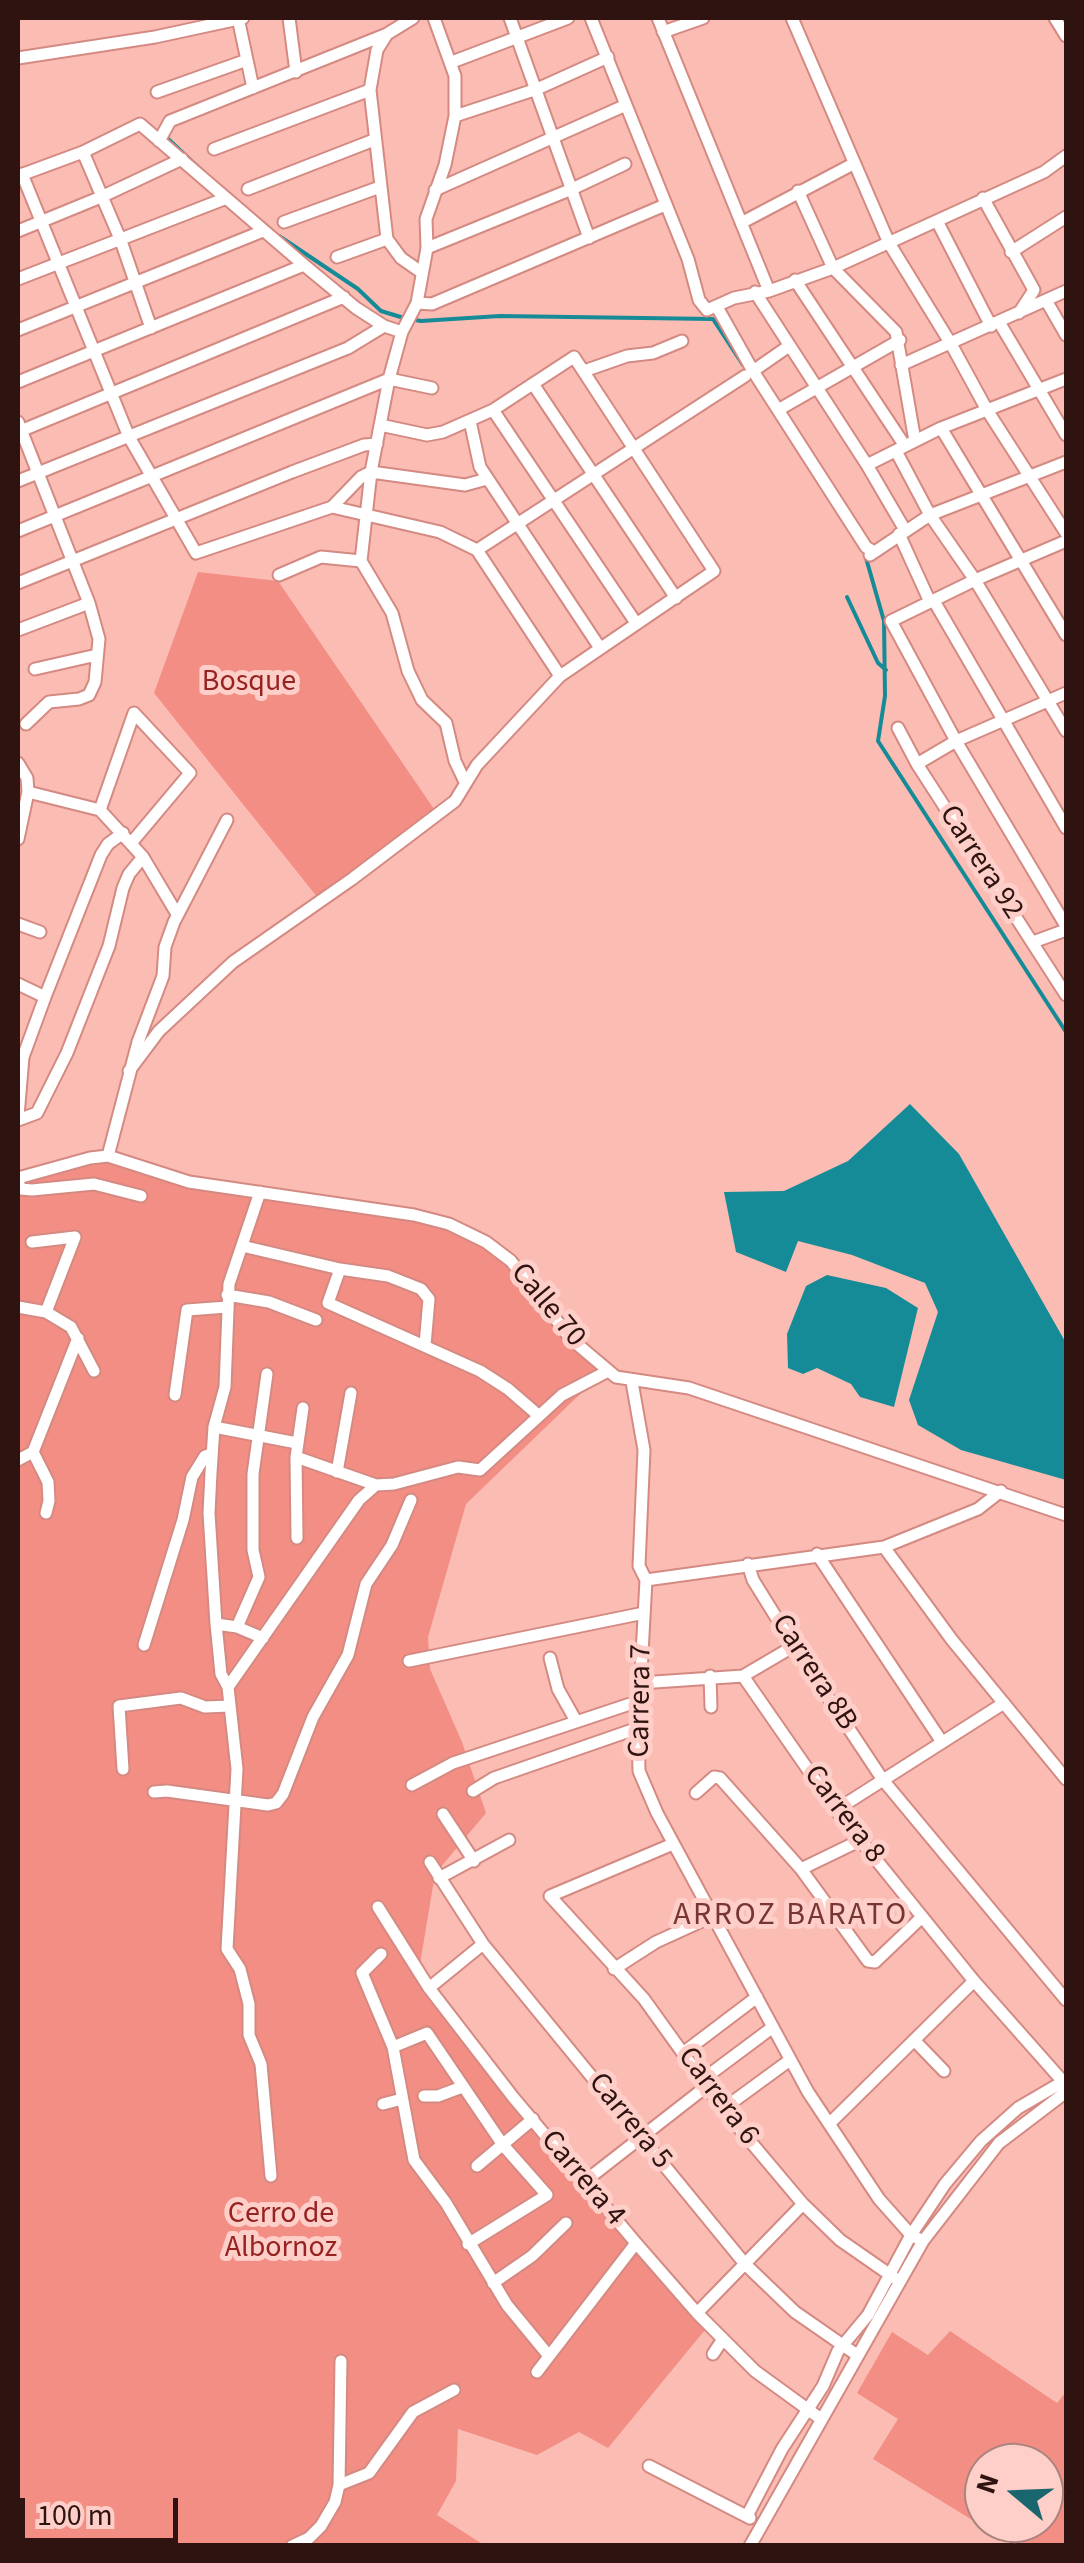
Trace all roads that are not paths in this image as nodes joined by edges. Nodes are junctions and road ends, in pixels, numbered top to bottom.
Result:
1 (233, 18) edge
2 (288, 18) edge
3 (413, 18) edge
4 (434, 18) edge
5 (510, 18) edge
6 (568, 18) edge
7 (591, 18) edge
8 (658, 18) edge
9 (703, 18) edge
10 (792, 18) edge
11 (1056, 18) edge
12 (663, 32) junction
13 (386, 34) junction
14 (1066, 36) edge
15 (518, 38) junction
16 (608, 57) junction
17 (18, 58) edge
18 (247, 60) junction
19 (452, 62) junction
20 (296, 72) junction
21 (253, 88) junction
22 (537, 89) junction
23 (370, 90) junction
24 (156, 92) dead end
25 (626, 104) junction
26 (455, 116) junction
27 (552, 137) junction
28 (159, 140) junction
29 (374, 140) junction
30 (214, 149) dead end
31 (83, 152) junction
32 (1066, 156) edge
33 (182, 159) junction
34 (625, 164) dead end
35 (853, 164) junction
36 (20, 175) edge
37 (380, 187) junction
38 (248, 189) dead end
39 (572, 189) junction
40 (435, 190) junction
41 (798, 190) junction
42 (101, 197) junction
43 (224, 198) junction
44 (983, 198) junction
45 (665, 206) junction
46 (1066, 217) edge
47 (937, 221) junction
48 (42, 222) junction
49 (284, 222) dead end
50 (741, 224) junction
51 (18, 231) edge
52 (263, 231) junction
53 (589, 238) junction
54 (387, 240) junction
55 (121, 241) junction
56 (889, 242) junction
57 (427, 248) junction
58 (1011, 252) junction
59 (337, 257) dead end
60 (58, 264) junction
61 (304, 265) junction
62 (833, 268) junction
63 (421, 272) junction
64 (18, 280) edge
65 (795, 280) junction
66 (136, 284) junction
67 (1034, 290) junction
68 (1066, 291) edge
69 (762, 292) junction
70 (344, 297) junction
71 (1045, 302) junction
72 (717, 307) junction
73 (75, 308) junction
74 (1019, 313) junction
75 (410, 318) junction
76 (995, 324) junction
77 (384, 326) junction
78 (152, 328) junction
79 (18, 330) edge
80 (1066, 335) edge
81 (682, 340) dead end
82 (900, 340) junction
83 (951, 344) junction
84 (789, 346) junction
85 (93, 353) junction
86 (901, 365) junction
87 (855, 366) junction
88 (584, 371) junction
89 (749, 374) junction
90 (389, 379) junction
91 (1066, 379) edge
92 (18, 382) edge
93 (533, 384) junction
94 (818, 386) junction
95 (432, 388) dead end
96 (1039, 391) junction
97 (112, 394) junction
98 (493, 410) junction
99 (778, 410) junction
100 (986, 410) junction
101 (470, 421) junction
102 (380, 425) junction
103 (19, 428) edge
104 (941, 428) junction
105 (1066, 435) edge
106 (129, 437) junction
107 (377, 444) junction
108 (905, 446) junction
109 (636, 448) junction
110 (1066, 462) edge
111 (868, 465) junction
112 (38, 472) junction
113 (371, 472) junction
114 (592, 475) junction
115 (1030, 475) junction
116 (150, 478) junction
117 (486, 479) junction
118 (18, 481) edge
119 (980, 494) junction
120 (552, 501) junction
121 (332, 507) junction
122 (930, 515) junction
123 (53, 517) junction
124 (174, 517) junction
125 (366, 517) junction
126 (517, 524) junction
127 (18, 531) edge
128 (902, 532) junction
129 (1066, 533) edge
130 (1066, 542) edge
131 (476, 550) junction
132 (1021, 559) junction
133 (70, 561) junction
134 (361, 561) junction
135 (279, 575) dead end
136 (975, 580) junction
137 (18, 583) edge
138 (676, 598) junction
139 (932, 602) junction
140 (89, 603) junction
141 (636, 623) junction
142 (18, 630) edge
143 (1066, 635) edge
144 (600, 648) junction
145 (98, 655) junction
146 (35, 668) dead end
147 (560, 676) junction
148 (1066, 693) edge
149 (1048, 700) junction
150 (1005, 720) junction
151 (26, 724) dead end
152 (898, 728) dead end
153 (1066, 731) edge
154 (956, 742) junction
155 (18, 763) edge
156 (917, 764) junction
157 (466, 782) junction
158 (28, 792) junction
159 (100, 810) junction
160 (227, 820) dead end
161 (1066, 828) edge
162 (18, 837) edge
163 (127, 838) junction
164 (144, 857) junction
165 (177, 914) junction
166 (18, 924) edge
167 (1066, 928) edge
168 (40, 932) dead end
169 (1032, 942) junction
170 (18, 984) edge
171 (1066, 995) edge
172 (45, 997) junction
173 (129, 1072) junction
174 (18, 1118) edge
175 (108, 1156) junction
176 (18, 1180) edge
177 (260, 1192) junction
178 (141, 1196) dead end
179 (32, 1242) dead end
180 (242, 1246) junction
181 (340, 1269) junction
182 (227, 1301) junction
183 (18, 1307) edge
184 (46, 1312) junction
185 (316, 1320) dead end
186 (78, 1338) junction
187 (426, 1346) junction
188 (94, 1371) dead end
189 (608, 1372) junction
190 (267, 1374) dead end
191 (632, 1382) junction
192 (352, 1393) dead end
193 (175, 1395) dead end
194 (303, 1408) dead end
195 (538, 1415) junction
196 (214, 1426) junction
197 (260, 1434) junction
198 (297, 1450) junction
199 (33, 1452) junction
200 (212, 1454) junction
201 (18, 1460) edge
202 (336, 1472) junction
203 (376, 1485) junction
204 (1001, 1491) junction
205 (411, 1500) dead end
206 (46, 1513) dead end
207 (1066, 1515) edge
208 (296, 1538) dead end
209 (884, 1547) junction
210 (817, 1554) junction
211 (748, 1564) junction
212 (646, 1580) junction
213 (644, 1613) junction
214 (216, 1624) junction
215 (237, 1627) junction
216 (263, 1638) junction
217 (144, 1645) dead end
218 (794, 1646) junction
219 (550, 1658) dead end
220 (409, 1661) dead end
221 (710, 1676) junction
222 (743, 1676) junction
223 (640, 1683) junction
224 (228, 1687) junction
225 (639, 1701) junction
226 (1004, 1704) junction
227 (230, 1706) junction
228 (711, 1707) dead end
229 (576, 1721) junction
230 (638, 1728) junction
231 (942, 1742) junction
232 (123, 1769) dead end
233 (1066, 1779) edge
234 (883, 1780) junction
235 (412, 1784) dead end
236 (473, 1791) dead end
237 (154, 1792) dead end
238 (696, 1792) dead end
239 (237, 1801) junction
240 (836, 1810) junction
241 (444, 1814) dead end
242 (509, 1840) dead end
243 (860, 1840) junction
244 (674, 1844) junction
245 (474, 1861) junction
246 (430, 1862) dead end
247 (800, 1870) junction
248 (439, 1878) junction
249 (378, 1907) dead end
250 (712, 1916) junction
251 (922, 1918) junction
252 (483, 1944) junction
253 (381, 1954) dead end
254 (614, 1969) junction
255 (974, 1980) junction
256 (429, 1988) junction
257 (756, 1997) junction
258 (1066, 2000) edge
259 (773, 2027) junction
260 (914, 2040) junction
261 (393, 2047) junction
262 (683, 2053) junction
263 (790, 2060) junction
264 (944, 2070) dead end
265 (704, 2083) junction
266 (1066, 2084) edge
267 (462, 2087) junction
268 (424, 2096) dead end
269 (402, 2099) junction
270 (383, 2104) dead end
271 (723, 2109) junction
272 (533, 2119) junction
273 (829, 2124) junction
274 (642, 2139) junction
275 (503, 2145) junction
276 (477, 2166) dead end
277 (271, 2176) dead end
278 (584, 2182) junction
279 (803, 2204) junction
280 (566, 2223) dead end
281 (917, 2238) junction
282 (636, 2243) junction
283 (468, 2244) junction
284 (745, 2264) junction
285 (895, 2279) junction
286 (494, 2283) junction
287 (697, 2312) junction
288 (722, 2338) junction
289 (844, 2346) junction
290 (713, 2354) dead end
291 (857, 2355) junction
292 (549, 2356) junction
293 (342, 2361) dead end
294 (537, 2372) dead end
295 (454, 2390) dead end
296 (806, 2408) junction
297 (821, 2419) junction
298 (650, 2466) dead end
299 (339, 2485) junction
300 (747, 2516) junction
301 (762, 2524) junction
302 (292, 2546) edge
303 (750, 2546) edge

1 - 17 street
1 - 18 street
2 - 20 street
3 - 13 street
4 - 19 street
5 - 15 street
6 - 15 street
7 - 16 street
8 - 12 street
9 - 12 street
10 - 35 street
11 - 14 street
12 - 50 street
13 - 20 street
13 - 23 street
15 - 19 street
15 - 22 street
16 - 22 street
16 - 25 street
18 - 21 street
18 - 24 street
19 - 26 street
20 - 21 street
21 - 28 street
22 - 26 street
22 - 27 street
23 - 29 street
23 - 30 street
25 - 27 street
25 - 45 street
26 - 40 street
27 - 39 street
27 - 40 street
28 - 31 street
28 - 33 street
29 - 37 street
29 - 38 street
31 - 36 street
31 - 42 street
32 - 44 street
33 - 42 street
33 - 43 street
34 - 39 street
35 - 41 street
35 - 56 street
36 - 48 street
37 - 49 street
37 - 54 street
39 - 53 street
39 - 57 street
40 - 57 street
41 - 50 street
41 - 62 street
42 - 48 street
42 - 55 street
43 - 52 street
43 - 55 street
44 - 47 street
44 - 58 street
45 - 53 street
45 - 72 street
46 - 58 street
47 - 56 street
47 - 76 street
48 - 51 street
48 - 60 street
50 - 69 street
52 - 61 street
52 - 66 street
53 - 75 street
54 - 59 street
54 - 63 street
55 - 60 street
55 - 66 street
56 - 62 street
56 - 83 street
57 - 63 street
58 - 67 street
60 - 64 street
60 - 73 street
61 - 70 street
61 - 78 street
62 - 65 street
62 - 82 street
63 - 75 street
65 - 69 street
65 - 87 street
66 - 73 street
66 - 78 street
67 - 71 street
67 - 74 street
68 - 71 street
69 - 72 street
69 - 84 street
70 - 77 street
70 - 97 street
71 - 74 street
71 - 80 street
72 - 89 street
73 - 79 street
73 - 85 street
74 - 76 street
75 - 77 street
75 - 90 street
76 - 83 street
76 - 96 street
77 - 106 street
78 - 85 street
81 - 88 street
82 - 86 street
82 - 87 street
83 - 86 street
83 - 100 street
84 - 89 street
84 - 94 street
85 - 92 street
85 - 97 street
86 - 108 street
87 - 94 street
87 - 108 street
88 - 93 street
88 - 109 street
89 - 99 street
89 - 109 street
90 - 95 street
90 - 102 street
90 - 116 street
91 - 96 street
93 - 98 street
93 - 114 street
94 - 99 street
94 - 111 street
96 - 100 street
96 - 105 street
97 - 103 street
97 - 106 street
98 - 101 street
98 - 120 street
99 - 128 street
100 - 104 street
100 - 115 street
101 - 102 street
101 - 117 street
102 - 107 street
103 - 112 street
104 - 108 street
104 - 119 street
106 - 112 street
106 - 116 street
107 - 113 street
107 - 124 street
108 - 111 street
108 - 122 street
109 - 114 street
109 - 138 street
110 - 115 street
111 - 128 street
112 - 118 street
112 - 123 street
113 - 117 street
113 - 121 street
113 - 125 street
114 - 120 street
114 - 138 street
115 - 119 street
115 - 129 street
116 - 123 street
116 - 124 street
117 - 126 street
119 - 122 street
119 - 132 street
120 - 126 street
120 - 141 street
121 - 124 street
121 - 125 street
122 - 128 street
122 - 136 street
123 - 127 street
123 - 133 street
124 - 133 street
125 - 131 street
125 - 134 street
126 - 131 street
126 - 144 street
128 - 139 street
130 - 132 street
131 - 147 street
132 - 136 street
132 - 143 street
133 - 137 street
133 - 140 street
134 - 135 street
134 - 157 street
136 - 139 street
136 - 149 street
138 - 141 street
139 - 150 street
139 - 154 street
140 - 142 street
140 - 145 street
141 - 144 street
144 - 147 street
145 - 146 street
145 - 151 street
147 - 157 street
148 - 149 street
149 - 150 street
149 - 153 street
150 - 154 street
150 - 161 street
152 - 156 street, Carrera 92
154 - 156 street
154 - 167 street
155 - 158 street
156 - 169 street, Carrera 92
157 - 173 street
158 - 159 street
158 - 162 street
159 - 163 street
159 - 163 street
160 - 165 street
163 - 164 street
163 - 172 street
164 - 165 street
164 - 174 street
165 - 173 street
166 - 168 street
167 - 169 street
169 - 171 street, Carrera 92
170 - 172 street
172 - 174 street
173 - 175 street
175 - 176 street, Calle 70
175 - 177 street, Calle 70
176 - 178 street
177 - 180 street
177 - 189 street, Calle 70
179 - 184 street
180 - 181 street
180 - 182 street
181 - 187 street
181 - 187 street
182 - 185 street
182 - 193 street
182 - 196 street
183 - 184 street
184 - 186 street
186 - 188 street
186 - 199 street
187 - 195 street
189 - 191 street, Calle 70
189 - 195 street
190 - 197 street
191 - 204 street, Calle 70
191 - 212 street, Carrera 7
192 - 202 street
194 - 198 street
195 - 203 street
196 - 197 street
196 - 200 street
197 - 198 street
197 - 215 street
198 - 202 street
198 - 208 street
199 - 201 street
199 - 206 street
200 - 214 street
200 - 217 street
202 - 203 street
203 - 216 street
204 - 207 street, Calle 70
204 - 209 street
205 - 239 street
209 - 210 street
209 - 226 street
210 - 211 street
210 - 231 street
211 - 212 street
211 - 218 street, Carrera 8B
212 - 213 street, Carrera 7
213 - 220 street
213 - 223 street, Carrera 7
214 - 215 street
214 - 224 street
215 - 216 street
216 - 224 street
218 - 222 street
218 - 234 street, Carrera 8B
219 - 229 street
221 - 222 street
221 - 223 street
221 - 228 street
222 - 240 street, Carrera 8
223 - 225 street, Carrera 7
224 - 227 street
225 - 229 street
225 - 230 street, Carrera 7
226 - 231 street
226 - 233 street
227 - 232 street
227 - 239 street
229 - 235 street
230 - 236 street
230 - 244 street, Carrera 7
231 - 234 street
234 - 240 street
234 - 258 street, Carrera 8B
237 - 239 street
238 - 247 street
239 - 277 street
240 - 243 street, Carrera 8
241 - 245 street
242 - 245 street
243 - 247 street
243 - 251 street, Carrera 8
244 - 250 street, Carrera 7
244 - 254 street, Carrera 6
245 - 248 street
246 - 248 street, Carrera 5
247 - 251 street
248 - 252 street, Carrera 5
249 - 256 street, Carrera 4
250 - 254 street
250 - 257 street, Carrera 7
251 - 255 street, Carrera 8
252 - 256 street
252 - 274 street, Carrera 5
253 - 261 street
254 - 262 street, Carrera 6
255 - 260 street
255 - 266 street, Carrera 8
256 - 272 street, Carrera 4
257 - 259 street, Carrera 7
257 - 262 street
259 - 263 street, Carrera 7
259 - 265 street
260 - 264 street
260 - 273 street
261 - 267 street
261 - 269 street
262 - 265 street, Carrera 6
263 - 271 street
263 - 273 street, Carrera 7
265 - 271 street, Carrera 6
265 - 274 street
266 - 281 street
267 - 268 street
267 - 275 street
269 - 270 street
269 - 283 street
271 - 279 street, Carrera 6
272 - 275 street
272 - 278 street, Carrera 4
273 - 281 street, Carrera 7
274 - 278 street
274 - 284 street, Carrera 5
275 - 276 street
275 - 283 street
278 - 282 street, Carrera 4
279 - 284 street
279 - 285 street, Carrera 6
280 - 286 street
281 - 285 street
282 - 287 street, Carrera 4
282 - 292 street
283 - 286 street
284 - 287 street
284 - 289 street, Carrera 5
285 - 289 street
285 - 291 street
286 - 292 street
287 - 288 street, Carrera 4
288 - 290 street
288 - 296 street, Carrera 4
289 - 291 street, Carrera 5
289 - 296 street
291 - 297 street
292 - 294 street
293 - 299 street
295 - 299 street
296 - 297 street, Carrera 4
296 - 300 street
297 - 301 street
298 - 300 street
299 - 302 street
300 - 301 street
301 - 303 street

